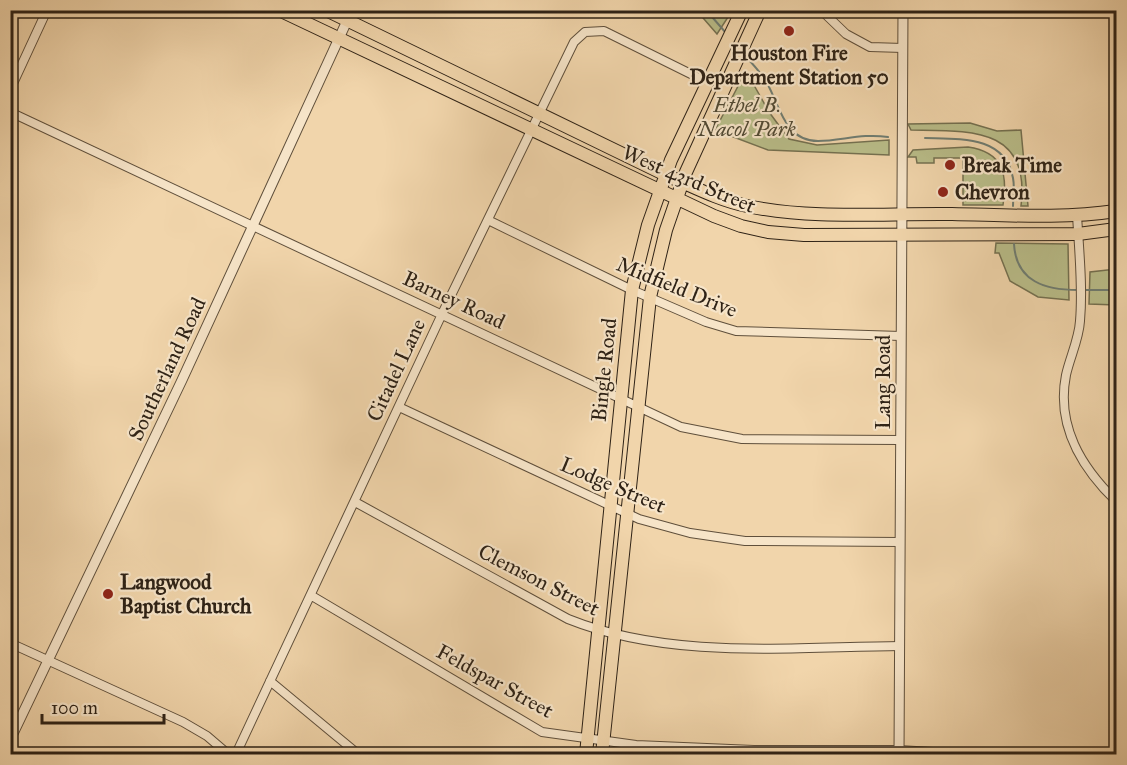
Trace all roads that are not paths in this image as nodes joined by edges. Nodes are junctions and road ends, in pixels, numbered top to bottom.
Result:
1 (47, 10) edge
2 (279, 10) edge
3 (326, 10) edge
4 (742, 10) edge
5 (760, 10) edge
6 (821, 10) edge
7 (903, 10) edge
8 (349, 15) edge
9 (339, 39) junction
10 (903, 48) junction
11 (443, 67) junction
12 (435, 82) junction
13 (709, 83) junction
14 (10, 90) edge
15 (10, 112) edge
16 (538, 113) junction
17 (530, 128) junction
18 (666, 174) junction
19 (682, 182) junction
20 (660, 191) junction
21 (676, 198) junction
22 (1116, 211) edge
23 (805, 214) junction
24 (902, 214) junction
25 (1077, 215) junction
26 (488, 220) junction
27 (252, 226) junction
28 (1116, 229) edge
29 (902, 233) junction
30 (804, 234) junction
31 (1078, 234) junction
32 (632, 290) junction
33 (650, 297) junction
34 (442, 314) junction
35 (901, 336) junction
36 (620, 399) junction
37 (399, 407) junction
38 (638, 407) junction
39 (901, 440) junction
40 (1116, 501) edge
41 (356, 502) junction
42 (610, 506) junction
43 (628, 514) junction
44 (900, 542) junction
45 (312, 596) junction
46 (599, 632) junction
47 (616, 635) junction
48 (10, 643) edge
49 (900, 646) junction
50 (49, 661) junction
51 (270, 681) junction
52 (588, 738) junction
53 (10, 740) edge
54 (604, 741) junction
55 (899, 752) edge
56 (228, 754) edge
57 (236, 754) edge
58 (358, 754) edge
59 (586, 754) edge
60 (602, 754) edge
61 (966, 754) edge

1 - 14 street
2 - 9 main road, West 43rd Street
3 - 8 main road, West 43rd Street
4 - 13 main road, Bingle Road
5 - 19 main road, Bingle Road
6 - 10 street
7 - 10 street, Lang Road
8 - 9 street, Southerland Road
8 - 11 main road, West 43rd Street
9 - 12 main road, West 43rd Street
9 - 27 street, Southerland Road
10 - 24 street, Lang Road
11 - 12 main road
11 - 16 main road, West 43rd Street
12 - 17 main road, West 43rd Street
13 - 16 street, Citadel Lane
13 - 18 main road, Bingle Road
15 - 27 street, Barney Road
16 - 17 street, Citadel Lane
16 - 18 main road, West 43rd Street
17 - 20 main road, West 43rd Street
17 - 26 street, Citadel Lane
18 - 19 main road, West 43rd Street
18 - 20 main road, Bingle Road
19 - 21 main road, Bingle Road
19 - 23 main road, West 43rd Street
20 - 21 main road, West 43rd Street
20 - 32 main road, Bingle Road
21 - 30 main road, West 43rd Street
21 - 33 main road, Bingle Road
22 - 25 main road, West 43rd Street
23 - 24 main road, West 43rd Street
23 - 30 main road
24 - 25 main road, West 43rd Street
24 - 29 street, Lang Road
25 - 31 street
26 - 32 street, Midfield Drive
26 - 34 street, Citadel Lane
27 - 34 street, Barney Road
27 - 50 street, Southerland Road
28 - 31 main road, West 43rd Street
29 - 30 main road, West 43rd Street
29 - 31 main road, West 43rd Street
29 - 35 street, Lang Road
31 - 40 street
32 - 33 street, Midfield Drive
32 - 36 main road, Bingle Road
33 - 35 street, Midfield Drive
33 - 38 main road, Bingle Road
34 - 36 street, Barney Road
34 - 37 street, Citadel Lane
35 - 39 street, Lang Road
36 - 38 street, Barney Road
36 - 42 main road, Bingle Road
37 - 41 street, Citadel Lane
37 - 42 street, Lodge Street
38 - 39 street, Barney Road
38 - 43 main road, Bingle Road
39 - 44 street, Lang Road
41 - 45 street, Citadel Lane
41 - 46 street, Clemson Street
42 - 43 street, Lodge Street
42 - 46 main road, Bingle Road
43 - 44 street, Lodge Street
43 - 47 main road, Bingle Road
44 - 49 street, Lang Road
45 - 51 street, Citadel Lane
45 - 52 street, Feldspar Street
46 - 47 street, Clemson Street
46 - 52 main road, Bingle Road
47 - 49 street, Clemson Street
47 - 54 main road, Bingle Road
48 - 50 street
49 - 55 street, Lang Road
50 - 53 street, Southerland Road
50 - 56 street
51 - 57 street, Citadel Lane
51 - 58 street
52 - 54 street, Feldspar Street
52 - 59 main road, Bingle Road
54 - 55 street, Feldspar Street
54 - 60 main road, Bingle Road
55 - 61 street, Feldspar Street

